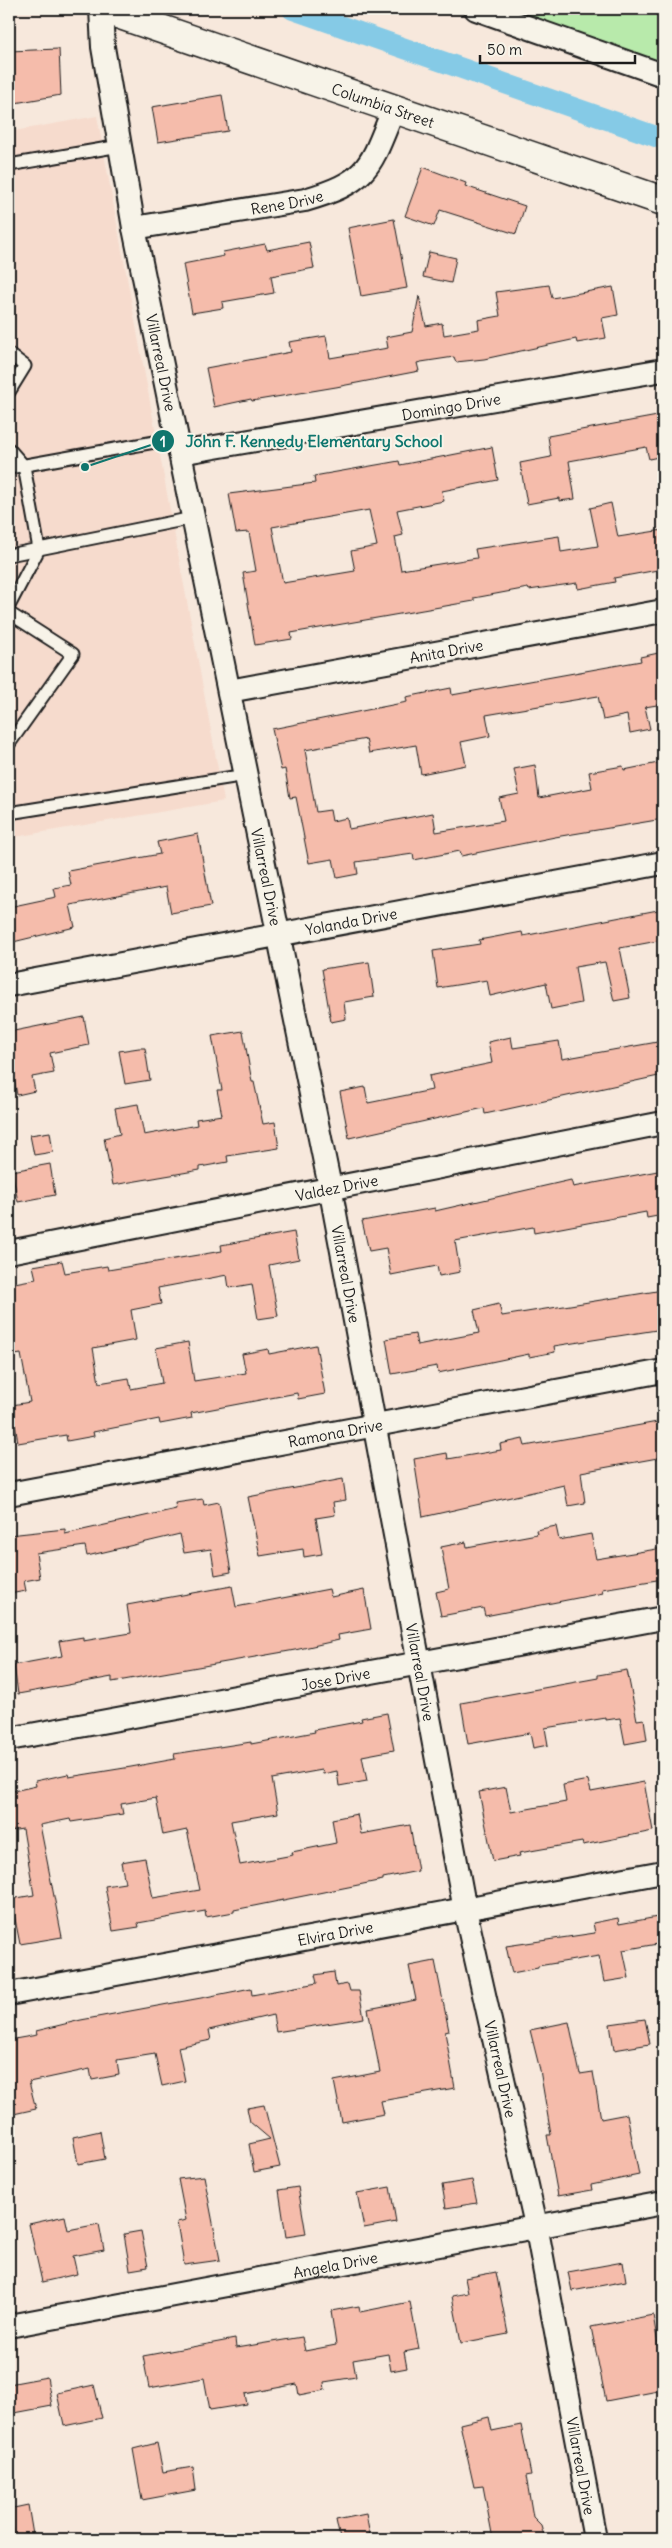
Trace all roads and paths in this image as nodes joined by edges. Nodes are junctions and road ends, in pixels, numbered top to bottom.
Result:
1 (102, 9) edge
2 (476, 9) edge
3 (663, 74) edge
4 (394, 108) junction
5 (120, 146) junction
6 (9, 165) edge
7 (663, 201) edge
8 (134, 228) junction
9 (9, 354) edge
10 (663, 370) edge
11 (9, 392) edge
12 (179, 446) junction
13 (9, 449) edge
14 (24, 466) junction
15 (9, 468) edge
16 (193, 518) junction
17 (39, 549) junction
18 (9, 554) edge
19 (9, 606) edge
20 (663, 611) edge
21 (9, 613) edge
22 (229, 691) junction
23 (9, 744) edge
24 (246, 775) junction
25 (9, 813) edge
26 (663, 863) edge
27 (278, 934) junction
28 (9, 985) edge
29 (663, 1123) edge
30 (330, 1187) junction
31 (9, 1252) edge
32 (663, 1371) edge
33 (373, 1425) junction
34 (9, 1494) edge
35 (663, 1618) edge
36 (418, 1662) junction
37 (9, 1739) edge
38 (663, 1872) edge
39 (465, 1910) junction
40 (9, 1994) edge
41 (663, 2203) edge
42 (536, 2225) junction
43 (9, 2326) edge
44 (595, 2539) edge

1 - 4 street, Columbia Street
1 - 5 street, Villarreal Drive
2 - 3 street
4 - 7 street, Columbia Street
4 - 8 street, Rene Drive
5 - 6 lane
5 - 8 street, Villarreal Drive
8 - 12 street, Villarreal Drive
9 - 11 lane
10 - 12 street, Domingo Drive
12 - 14 lane
12 - 16 street, Villarreal Drive
13 - 14 lane
14 - 15 lane
14 - 17 lane
16 - 17 lane
16 - 22 street, Villarreal Drive
17 - 18 lane
17 - 19 lane
20 - 22 street, Anita Drive
21 - 23 lane
22 - 24 street, Villarreal Drive
24 - 25 lane
24 - 27 street, Villarreal Drive
26 - 27 street, Yolanda Drive
27 - 28 street, Yolanda Drive
27 - 30 street, Villarreal Drive
29 - 30 street, Valdez Drive
30 - 31 street, Valdez Drive
30 - 33 street, Villarreal Drive
32 - 33 street, Ramona Drive
33 - 34 street, Ramona Drive
33 - 36 street, Villarreal Drive
35 - 36 street, Jose Drive
36 - 37 street, Jose Drive
36 - 39 street, Villarreal Drive
38 - 39 street, Elvira Drive
39 - 40 street, Elvira Drive
39 - 42 street, Villarreal Drive
41 - 42 street, Angela Drive
42 - 43 street, Angela Drive
42 - 44 street, Villarreal Drive

